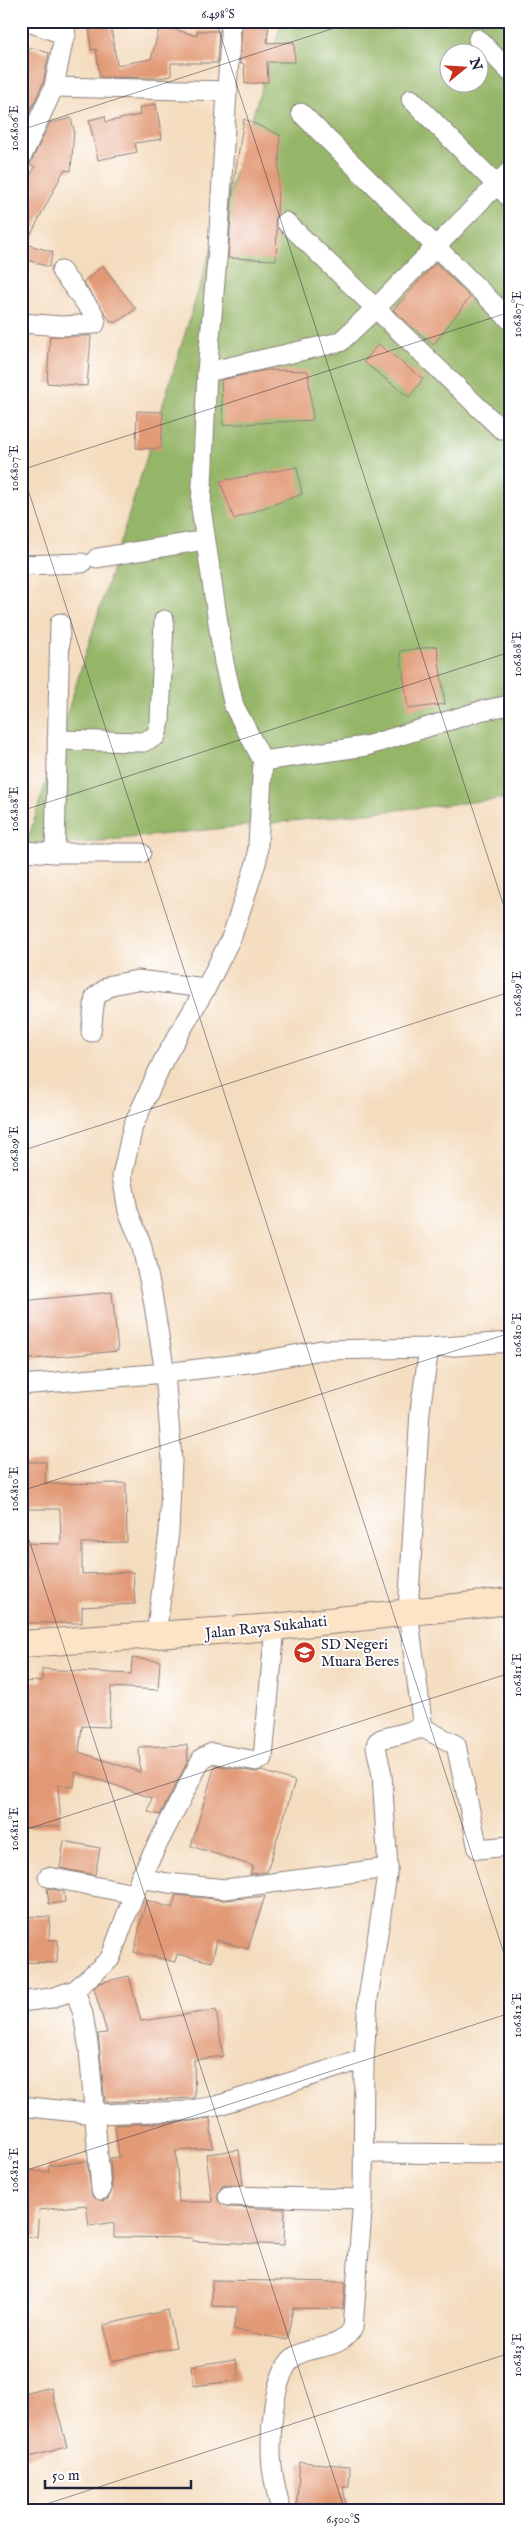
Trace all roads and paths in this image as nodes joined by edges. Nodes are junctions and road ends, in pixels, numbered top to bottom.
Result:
1 (26, 21) edge
2 (231, 21) edge
3 (66, 28) edge
4 (478, 40) dead end
5 (510, 72) edge
6 (54, 87) junction
7 (228, 91) junction
8 (411, 99) dead end
9 (300, 113) dead end
10 (21, 158) edge
11 (510, 171) edge
12 (503, 191) edge
13 (286, 222) dead end
14 (436, 246) junction
15 (61, 270) dead end
16 (377, 307) junction
17 (510, 320) edge
18 (21, 323) edge
19 (207, 372) junction
20 (510, 428) edge
21 (205, 540) junction
22 (21, 565) edge
23 (164, 620) dead end
24 (60, 623) dead end
25 (510, 705) edge
26 (57, 740) junction
27 (263, 761) junction
28 (21, 851) edge
29 (55, 853) junction
30 (141, 853) dead end
31 (206, 988) junction
32 (91, 1032) dead end
33 (510, 1342) edge
34 (429, 1348) junction
35 (165, 1373) junction
36 (21, 1385) edge
37 (510, 1601) edge
38 (408, 1612) junction
39 (275, 1626) junction
40 (156, 1636) junction
41 (21, 1644) edge
42 (423, 1728) junction
43 (510, 1846) edge
44 (388, 1868) junction
45 (48, 1876) dead end
46 (137, 1886) junction
47 (75, 1990) junction
48 (21, 2002) edge
49 (364, 2060) junction
50 (21, 2106) edge
51 (95, 2114) junction
52 (365, 2153) junction
53 (510, 2154) edge
54 (101, 2190) dead end
55 (228, 2196) dead end
56 (363, 2199) junction
57 (281, 2511) edge

1 - 3 street
2 - 7 street
3 - 6 street
4 - 5 street
6 - 7 street
6 - 10 street
7 - 19 street
8 - 12 street
9 - 14 street
11 - 12 street
12 - 14 street
13 - 16 street
14 - 16 street
14 - 17 street
15 - 18 street
16 - 19 street
16 - 20 street
19 - 21 street
21 - 22 street
21 - 27 street
23 - 26 street
24 - 26 street
25 - 27 street
26 - 29 street
27 - 31 street
28 - 29 street
29 - 30 street
31 - 32 street
31 - 35 street
33 - 34 street
34 - 35 street
34 - 38 street
35 - 36 street
35 - 40 street
37 - 38 main road, Jalan Raya Sukahati
38 - 39 main road, Jalan Raya Sukahati
38 - 42 street
39 - 40 main road, Jalan Raya Sukahati
39 - 46 street
40 - 41 main road, Jalan Raya Sukahati
42 - 43 street
42 - 44 street
44 - 46 street
44 - 49 street
45 - 46 street
46 - 47 street
47 - 48 street
47 - 51 street
49 - 51 street
49 - 52 street
50 - 51 street
51 - 54 street
52 - 53 street
52 - 56 street
55 - 56 street
56 - 57 street

